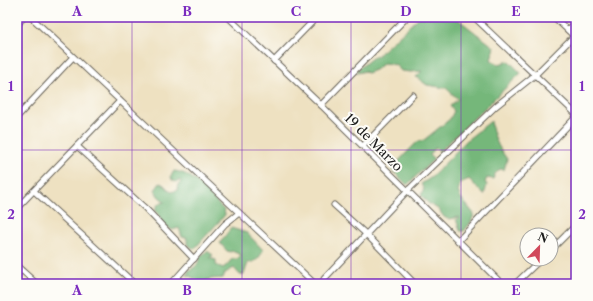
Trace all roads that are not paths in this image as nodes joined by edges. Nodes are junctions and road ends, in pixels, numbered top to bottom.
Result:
1 (24, 17) edge
2 (31, 17) edge
3 (229, 17) edge
4 (316, 17) edge
5 (406, 17) edge
6 (474, 17) edge
7 (554, 17) edge
8 (576, 22) edge
9 (17, 25) edge
10 (568, 30) junction
11 (575, 37) edge
12 (73, 57) junction
13 (274, 62) junction
14 (535, 75) junction
15 (413, 95) dead end
16 (120, 101) junction
17 (321, 105) junction
18 (576, 116) edge
19 (17, 117) edge
20 (77, 146) junction
21 (363, 146) junction
22 (34, 191) junction
23 (407, 191) junction
24 (334, 205) dead end
25 (17, 208) edge
26 (239, 213) junction
27 (576, 225) edge
28 (367, 235) junction
29 (458, 241) junction
30 (559, 242) edge
31 (194, 259) junction
32 (17, 266) edge
33 (533, 267) edge
34 (21, 270) junction
35 (17, 275) edge
36 (37, 284) edge
37 (135, 284) edge
38 (171, 284) edge
39 (315, 284) edge
40 (323, 284) edge
41 (415, 284) edge
42 (502, 284) edge
43 (515, 284) edge

1 - 9 street
2 - 12 street
3 - 13 street, 19 de Marzo
4 - 13 street
5 - 17 street
6 - 14 street
7 - 10 street
8 - 10 street
10 - 11 street
11 - 14 street
12 - 16 street
12 - 19 street
13 - 17 street, 19 de Marzo
14 - 18 street
14 - 23 street
15 - 21 street
16 - 20 street
16 - 26 street
17 - 21 street, 19 de Marzo
18 - 29 street
20 - 22 street
20 - 31 street
21 - 23 street, 19 de Marzo
22 - 25 street
22 - 37 street
23 - 28 street
23 - 29 street, 19 de Marzo
24 - 28 street
26 - 31 street
26 - 39 street
27 - 30 street
28 - 40 street
28 - 41 street
29 - 42 street, 19 de Marzo
31 - 38 street
32 - 34 street
33 - 43 street
34 - 35 street
34 - 36 street

